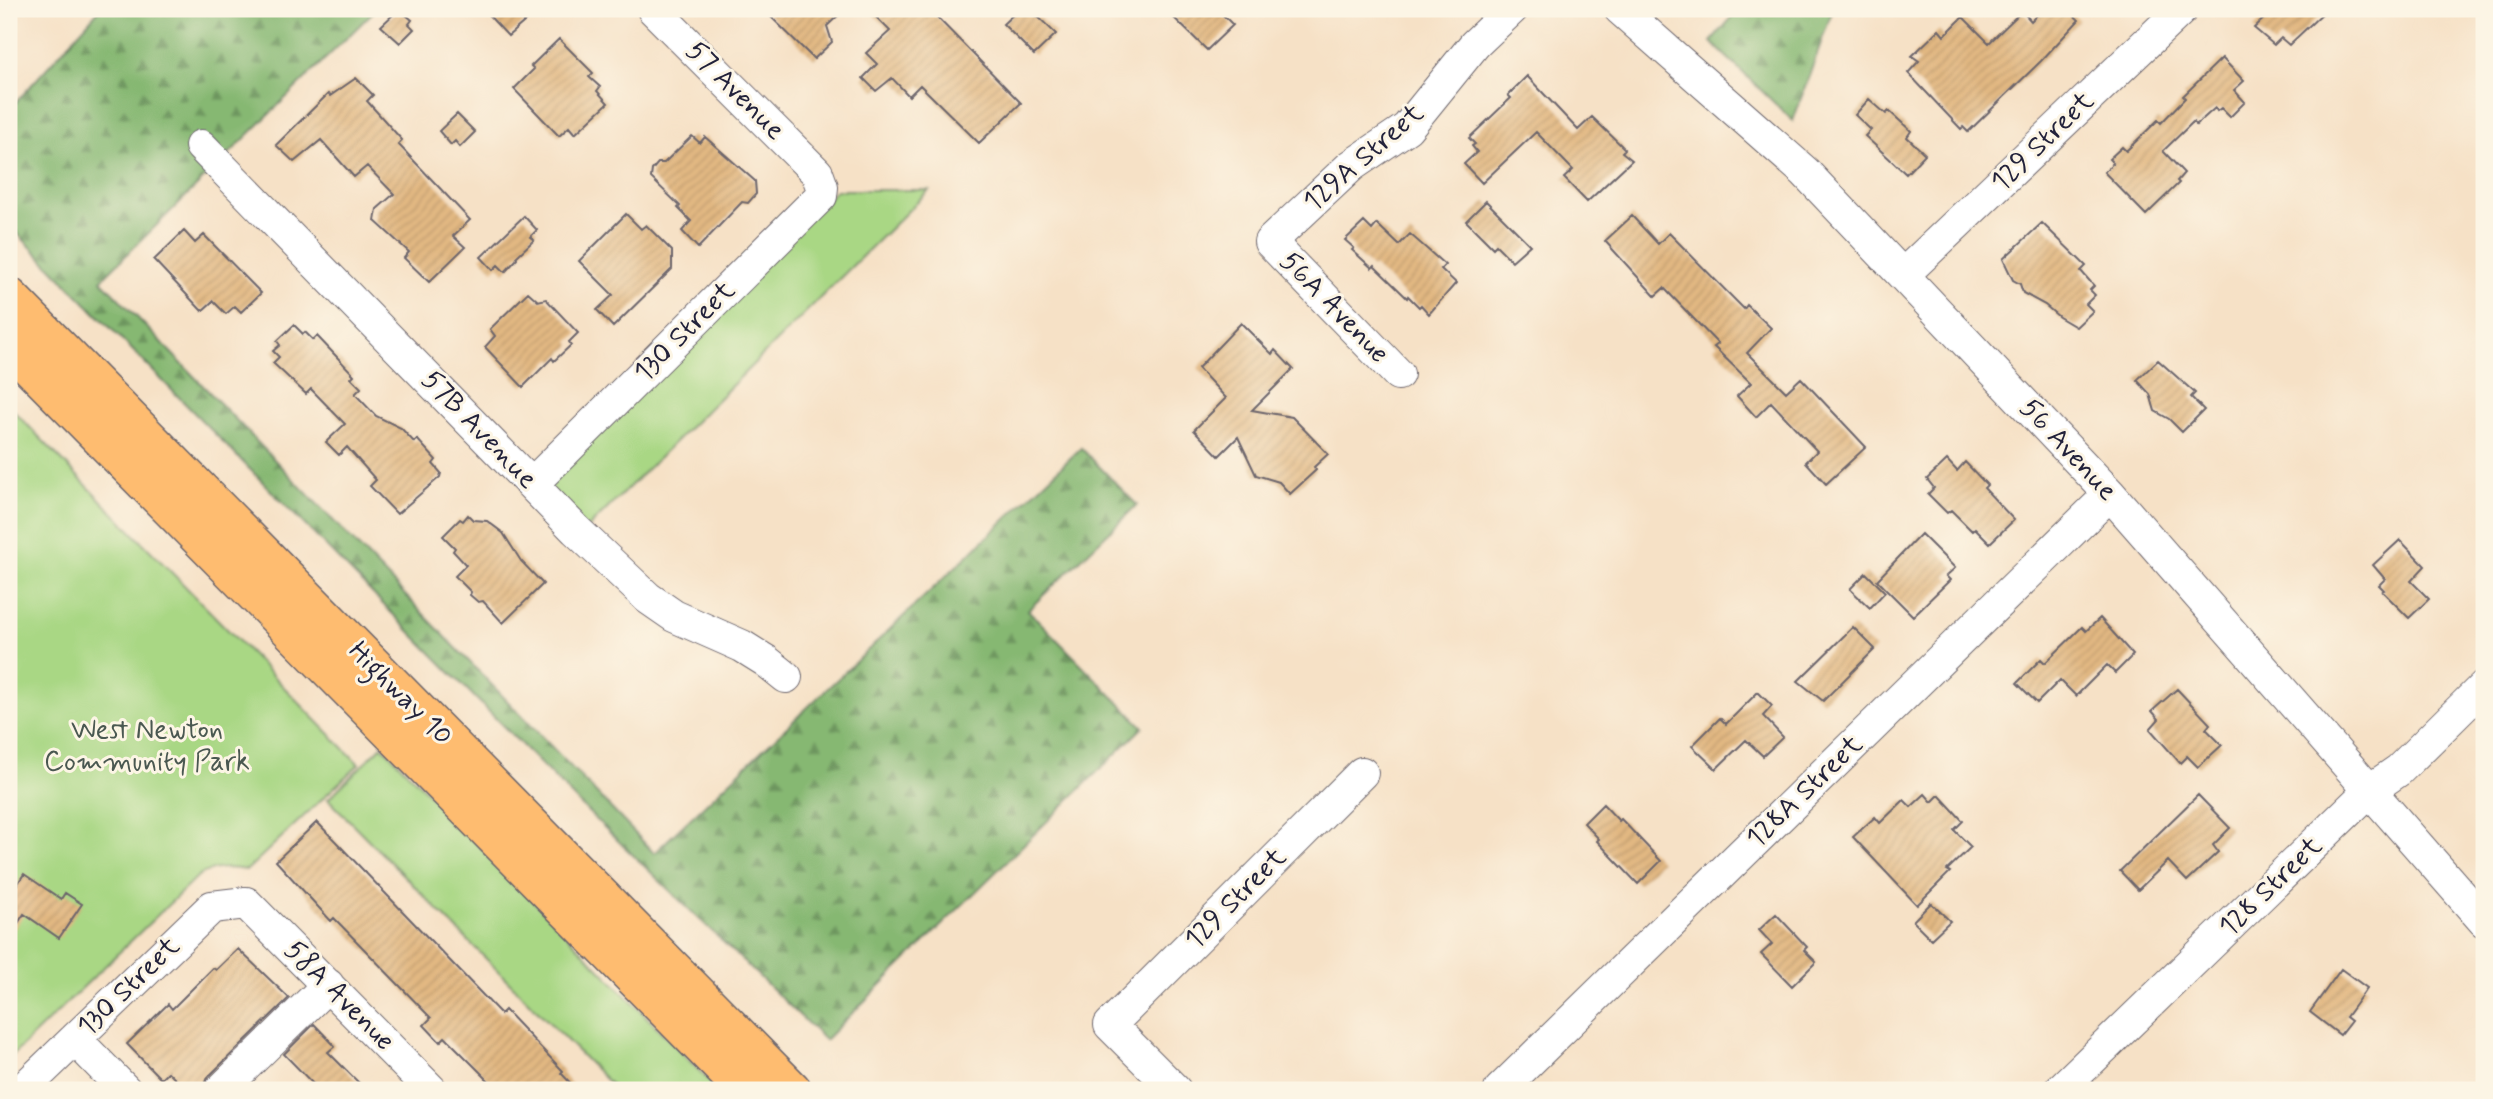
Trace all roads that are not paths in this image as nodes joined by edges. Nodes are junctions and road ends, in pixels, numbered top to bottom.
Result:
1 (653, 9) edge
2 (1512, 9) edge
3 (1620, 9) edge
4 (2182, 9) edge
5 (201, 146) dead end
6 (817, 173) joint
7 (1270, 242) joint
8 (1903, 275) junction
9 (9, 297) edge
10 (9, 345) edge
11 (1398, 374) dead end
12 (532, 484) junction
13 (2110, 494) junction
14 (786, 677) dead end
15 (2484, 686) edge
16 (1362, 773) dead end
17 (2371, 790) junction
18 (246, 903) joint
19 (2484, 921) edge
20 (328, 985) junction
21 (75, 1040) junction
22 (22, 1090) edge
23 (125, 1090) edge
24 (221, 1090) edge
25 (431, 1090) edge
26 (745, 1090) edge
27 (792, 1090) edge
28 (1175, 1090) edge
29 (1500, 1090) edge
30 (2060, 1090) edge

1 - 6 street, 57 Avenue
2 - 7 street, 129A Street
3 - 8 street, 56 Avenue
4 - 8 street, 129 Street
5 - 12 street, 57B Avenue
6 - 12 street, 130 Street
7 - 11 street, 56A Avenue
8 - 13 street, 56 Avenue
9 - 27 highway, Highway 10
10 - 26 highway, Highway 10
12 - 14 street, 57B Avenue
13 - 17 street, 56 Avenue
13 - 29 street, 128A Street
15 - 17 street, 128 Street
16 - 28 street, 129 Street
17 - 19 street, 56 Avenue
17 - 30 street, 128 Street
18 - 20 street, 58A Avenue
18 - 21 street, 130 Street
20 - 24 street
20 - 25 street, 58A Avenue
21 - 22 street, 130 Street
21 - 23 street

